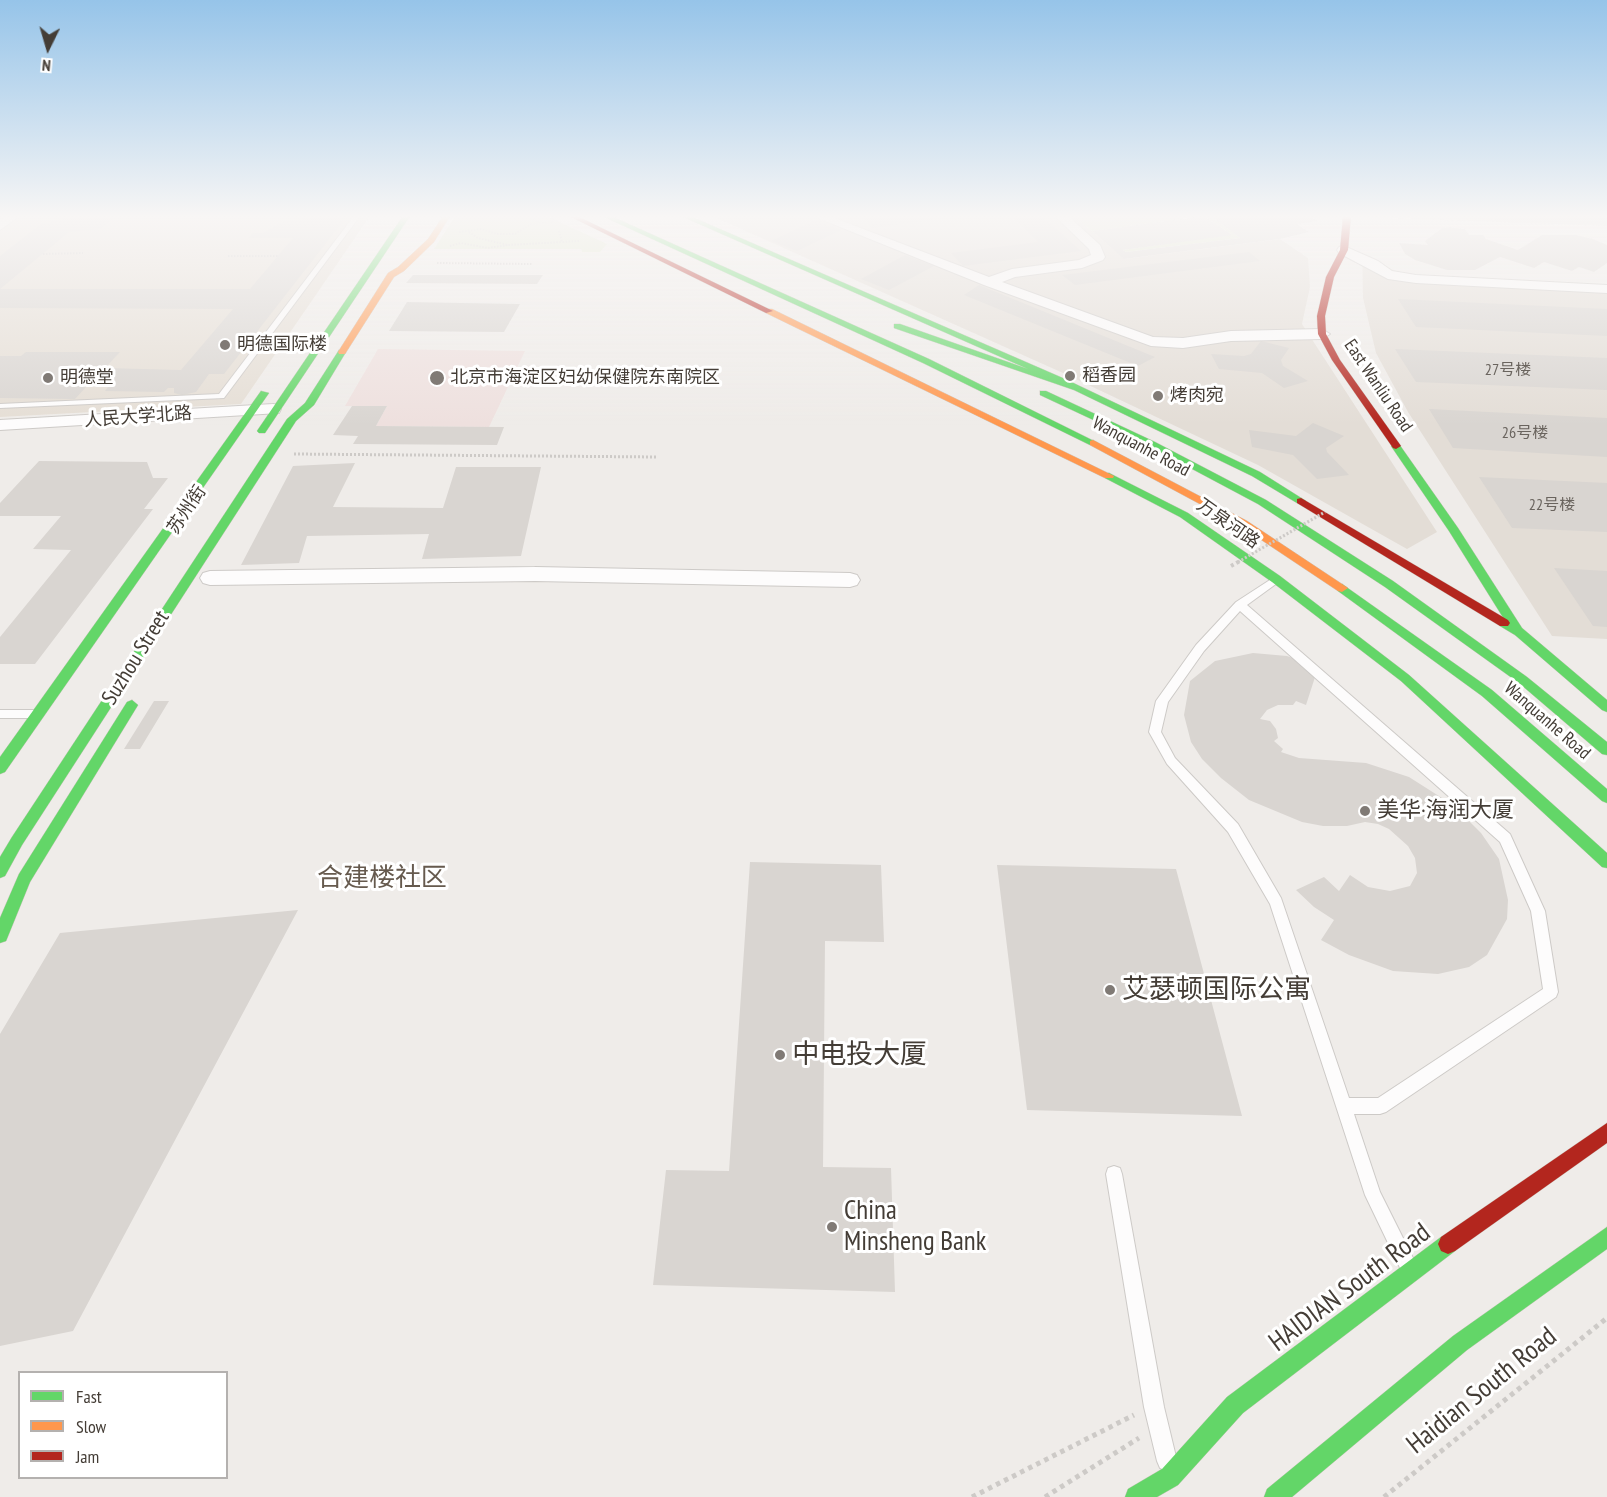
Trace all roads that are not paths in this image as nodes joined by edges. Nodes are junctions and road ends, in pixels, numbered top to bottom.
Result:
1 (304, 286) edge
2 (359, 286) edge
3 (382, 286) edge
4 (716, 286) edge
5 (760, 286) edge
6 (844, 286) edge
7 (1000, 286) edge
8 (1328, 286) edge
9 (1545, 286) edge
10 (1607, 289) edge
11 (1322, 334) junction
12 (926, 361) junction
13 (272, 381) dead end
14 (1101, 399) junction
15 (309, 405) junction
16 (0, 406) edge
17 (276, 409) junction
18 (252, 410) junction
19 (0, 425) edge
20 (257, 438) dead end
21 (1041, 443) junction
22 (287, 453) road end
23 (1454, 530) junction
24 (1449, 545) dead end
25 (1382, 550) junction
26 (1426, 559) dead end
27 (210, 578) dead end
28 (1276, 579) junction
29 (850, 580) dead end
30 (1240, 605) junction
31 (1519, 632) junction
32 (142, 688) dead end
33 (1607, 707) edge
34 (0, 714) edge
35 (38, 714) junction
36 (1607, 750) edge
37 (0, 768) edge
38 (1607, 797) edge
39 (1607, 862) edge
40 (0, 871) edge
41 (0, 936) edge
42 (1344, 1106) junction
43 (1607, 1132) edge
44 (1114, 1174) dead end
45 (1607, 1237) edge
46 (1410, 1271) junction
47 (1170, 1477) junction
48 (1136, 1497) edge
49 (1275, 1497) edge

1 - 16 lane
2 - 17 main road
3 - 15 main road, 苏州街
4 - 21 main road, 万泉河路
5 - 12 main road, Wanquanhe Road
6 - 14 main road
7 - 11 street
8 - 11 main road, East Wanliu Road
9 - 10 street
11 - 23 main road, East Wanliu Road
12 - 21 main road
12 - 38 main road, Wanquanhe Road
13 - 18 main road, 苏州街
14 - 25 main road
14 - 36 main road, Wanquanhe Road
15 - 22 main road
15 - 40 main road, 苏州街
17 - 18 street, 人民大学北路
17 - 20 main road
18 - 19 street, 人民大学北路
18 - 35 main road, 苏州街
21 - 28 main road, 万泉河路
23 - 24 main road
23 - 31 main road, East Wanliu Road
25 - 26 main road
25 - 31 main road
27 - 29 street
28 - 30 lane
28 - 39 main road, 万泉河路
30 - 42 lane
30 - 42 lane
31 - 33 main road
32 - 41 main road, Suzhou Street
34 - 35 lane
35 - 37 main road, 苏州街
42 - 46 lane
43 - 46 main road, HAIDIAN South Road
44 - 47 lane
45 - 49 main road, HAIDIAN South Road
46 - 47 main road, HAIDIAN South Road
47 - 48 main road, HAIDIAN South Road

